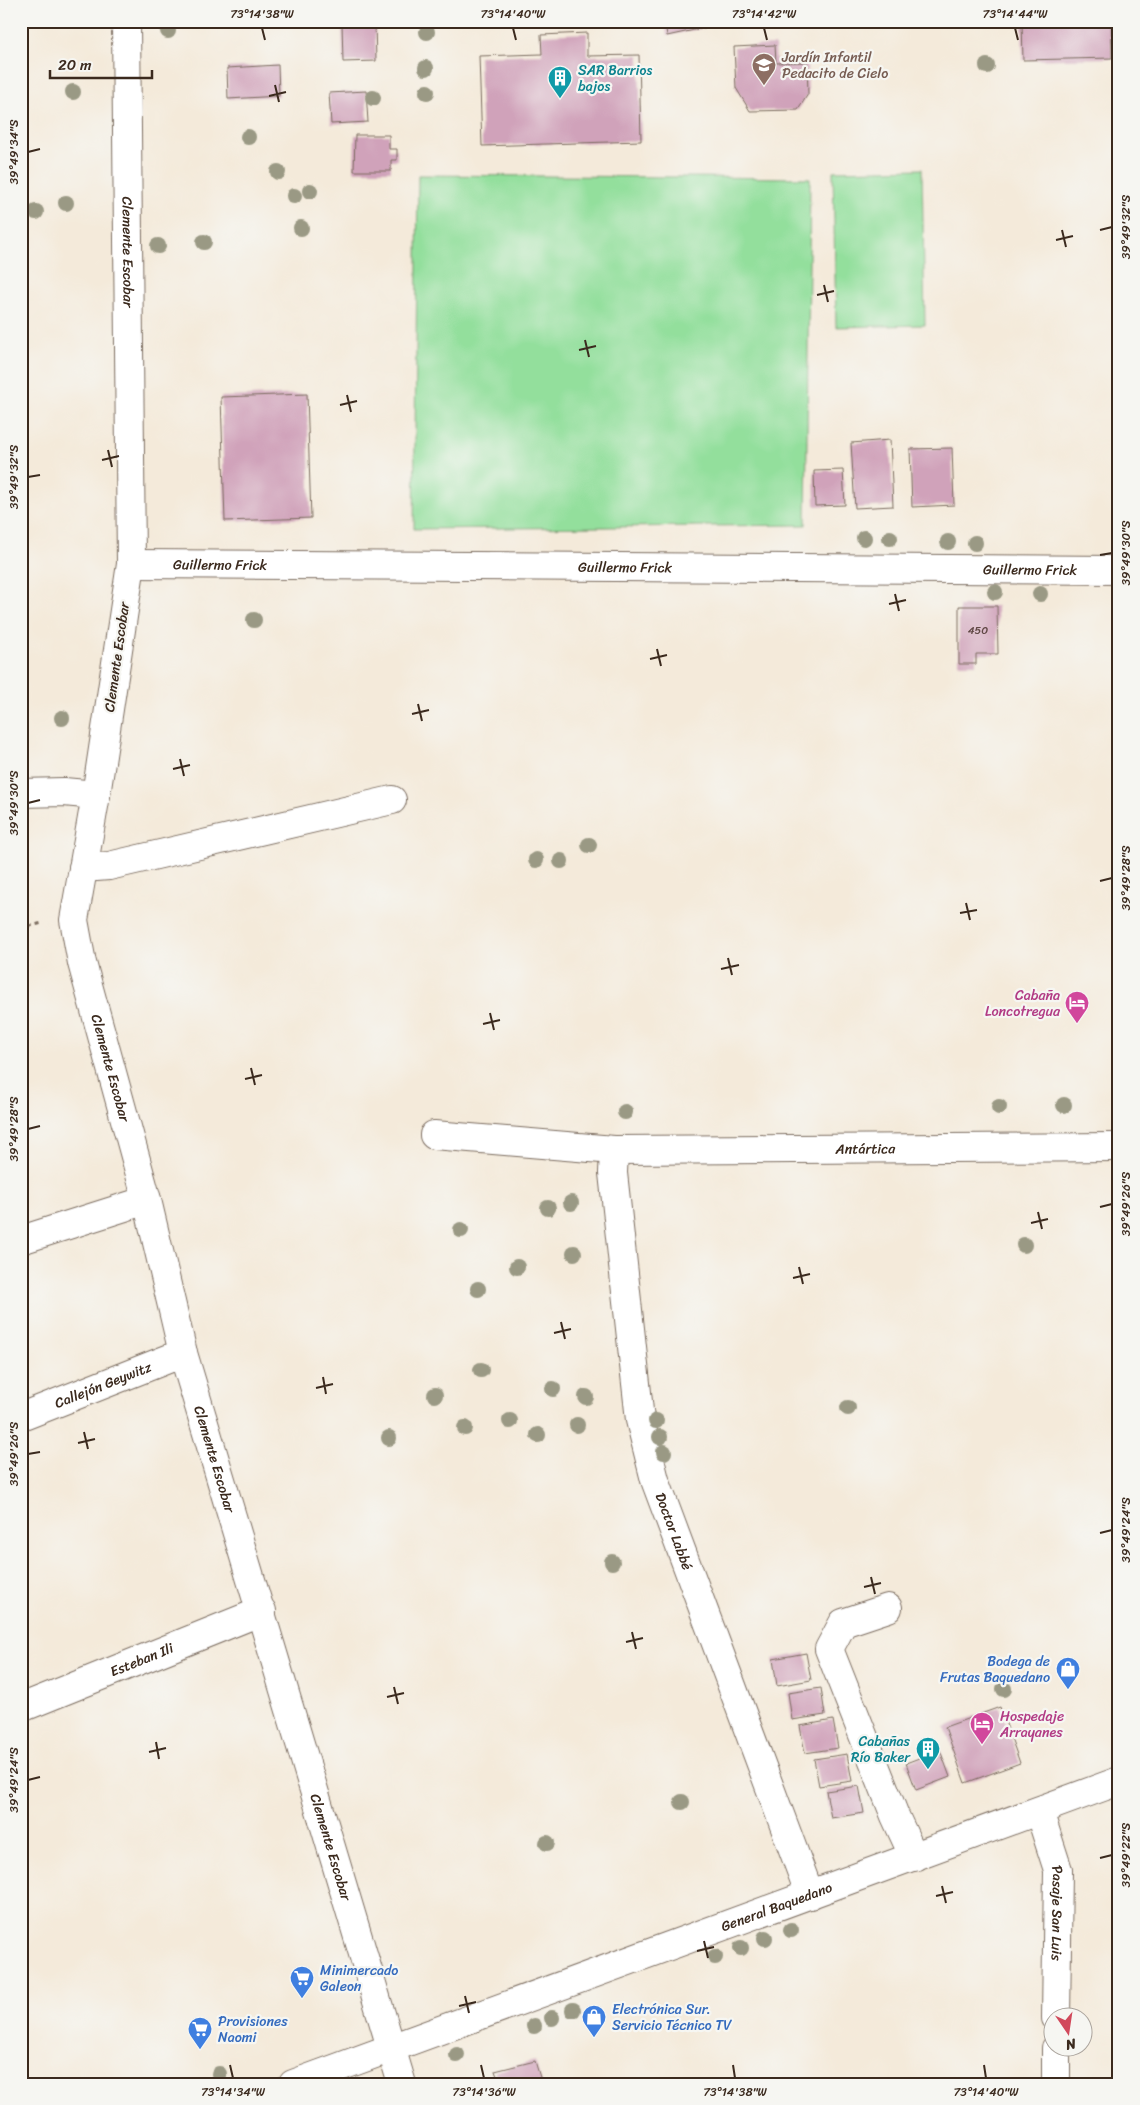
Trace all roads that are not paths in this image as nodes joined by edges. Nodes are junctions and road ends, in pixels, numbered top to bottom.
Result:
1 (126, 21) edge
2 (131, 564) junction
3 (1119, 570) edge
4 (21, 793) edge
5 (96, 795) junction
6 (392, 800) dead end
7 (83, 868) junction
8 (434, 1136) dead end
9 (1119, 1147) edge
10 (614, 1150) junction
11 (147, 1200) junction
12 (21, 1240) edge
13 (183, 1353) junction
14 (21, 1417) edge
15 (888, 1608) dead end
16 (262, 1611) junction
17 (21, 1708) edge
18 (1119, 1781) edge
19 (1039, 1811) junction
20 (914, 1856) junction
21 (810, 1895) junction
22 (1056, 2008) edge
23 (392, 2047) junction
24 (1056, 2058) edge
25 (293, 2084) edge
26 (402, 2084) edge
27 (1056, 2084) edge

1 - 2 street, Clemente Escobar
2 - 3 street, Guillermo Frick
2 - 5 street, Clemente Escobar
4 - 5 street
5 - 7 street, Clemente Escobar
6 - 7 street
7 - 11 street, Clemente Escobar
8 - 10 street, Antártica
9 - 10 street, Antártica
10 - 21 street, Doctor Labbé
11 - 12 street
11 - 13 street, Clemente Escobar
13 - 14 street, Callejón Geywitz
13 - 16 street, Clemente Escobar
15 - 20 street
16 - 17 street, Esteban Ili
16 - 23 street, Clemente Escobar
18 - 19 street, General Baquedano
19 - 20 street, General Baquedano
19 - 22 street, Pasaje San Luis
20 - 21 street, General Baquedano
21 - 23 street, General Baquedano
23 - 25 street, General Baquedano
23 - 26 street, Clemente Escobar
24 - 27 street

